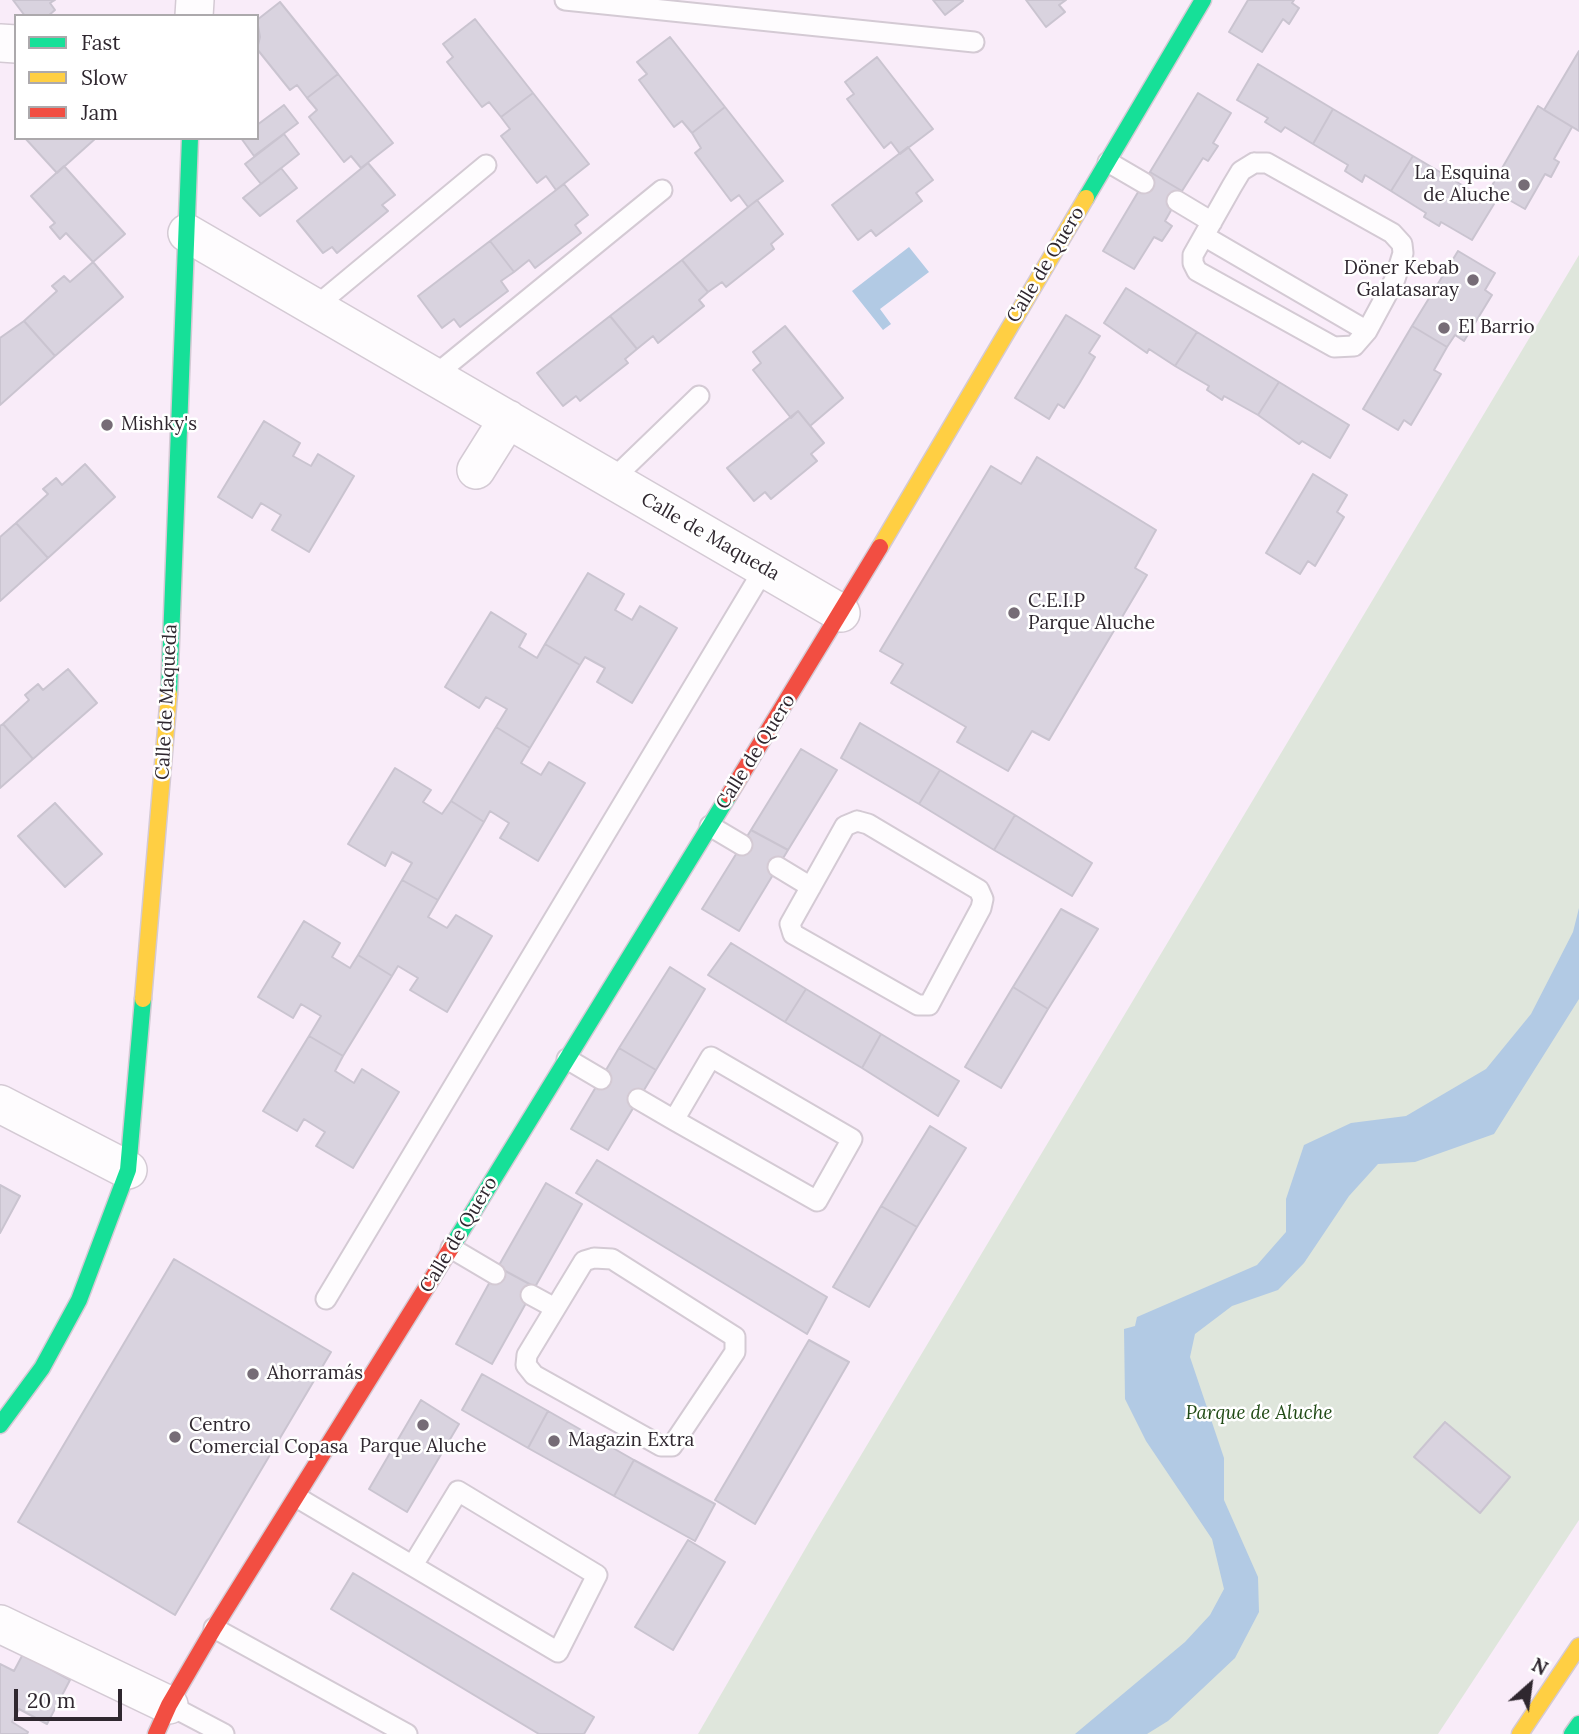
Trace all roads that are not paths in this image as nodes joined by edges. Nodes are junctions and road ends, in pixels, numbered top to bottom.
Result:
1 (565, 0) edge
2 (1203, 0) edge
3 (974, 42) dead end
4 (190, 140) edge
5 (1108, 162) junction
6 (486, 165) dead end
7 (1144, 183) dead end
8 (662, 190) dead end
9 (1177, 201) dead end
10 (1208, 229) junction
11 (187, 233) junction
12 (315, 307) junction
13 (1367, 331) junction
14 (433, 376) junction
15 (699, 396) dead end
16 (508, 419) junction
17 (476, 470) dead end
18 (612, 480) junction
19 (764, 569) junction
20 (841, 613) junction
21 (710, 826) junction
22 (742, 845) dead end
23 (778, 867) dead end
24 (811, 887) junction
25 (567, 1059) junction
26 (601, 1079) dead end
27 (638, 1099) dead end
28 (0, 1104) edge
29 (674, 1120) junction
30 (128, 1170) junction
31 (451, 1248) junction
32 (495, 1274) dead end
33 (531, 1295) dead end
34 (326, 1299) dead end
35 (555, 1308) junction
36 (0, 1425) edge
37 (298, 1498) junction
38 (413, 1565) junction
39 (0, 1624) edge
40 (214, 1628) junction
41 (1579, 1646) edge
42 (162, 1719) edge
43 (1579, 1724) edge
44 (224, 1734) edge
45 (407, 1734) edge
46 (1520, 1734) edge
47 (1572, 1734) edge

1 - 3 lane
2 - 5 street, Calle de Quero
4 - 11 street, Calle de Maqueda
5 - 7 lane
5 - 20 street, Calle de Quero
6 - 12 lane
8 - 14 lane
9 - 10 lane
10 - 13 lane
10 - 13 lane
10 - 13 lane
11 - 12 street, Calle de Maqueda
11 - 30 street, Calle de Maqueda
12 - 14 street, Calle de Maqueda
14 - 16 street, Calle de Maqueda
15 - 18 lane
16 - 17 street
16 - 18 street, Calle de Maqueda
18 - 19 street, Calle de Maqueda
19 - 20 street, Calle de Maqueda
19 - 34 lane
20 - 21 street, Calle de Quero
21 - 22 lane
21 - 25 street, Calle de Quero
23 - 24 lane
24 - 24 lane
25 - 26 lane
25 - 31 street, Calle de Quero
27 - 29 lane
28 - 30 street
29 - 29 lane
30 - 36 street, Calle de Maqueda
31 - 32 lane
31 - 37 street, Calle de Quero
33 - 35 lane
35 - 35 lane
37 - 38 lane
37 - 40 street, Calle de Quero
38 - 38 lane
39 - 42 street
40 - 42 street, Calle de Quero
40 - 45 lane
41 - 46 street
42 - 44 lane
43 - 47 street

